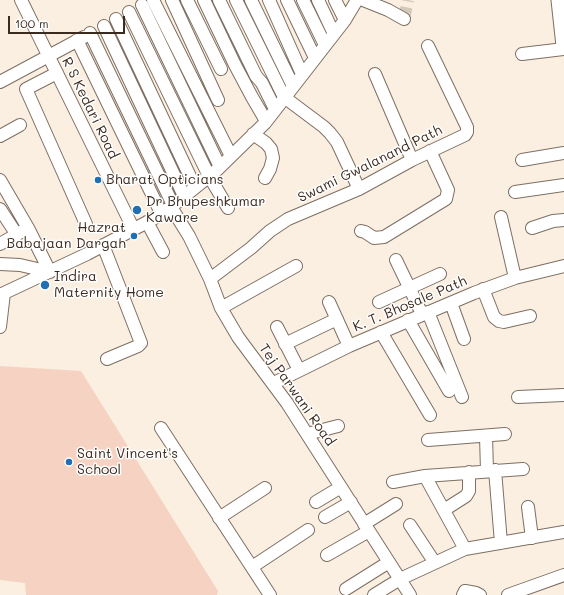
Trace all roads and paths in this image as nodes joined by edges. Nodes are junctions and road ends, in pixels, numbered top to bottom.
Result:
1 (21, 0) edge
2 (172, 0) edge
3 (187, 0) edge
4 (204, 0) edge
5 (219, 0) edge
6 (236, 0) edge
7 (251, 0) edge
8 (269, 0) edge
9 (287, 0) edge
10 (303, 0) edge
11 (318, 0) edge
12 (336, 0) edge
13 (559, 0) edge
14 (356, 1) edge
15 (149, 2) edge
16 (129, 12) junction
17 (399, 16) dead end
18 (116, 19) junction
19 (345, 20) junction
20 (104, 26) junction
21 (90, 33) junction
22 (334, 34) junction
23 (77, 40) junction
24 (564, 40) edge
25 (325, 45) junction
26 (428, 46) dead end
27 (564, 47) edge
28 (522, 54) dead end
29 (48, 56) junction
30 (315, 58) junction
31 (221, 69) dead end
32 (57, 74) junction
33 (302, 74) junction
34 (375, 74) dead end
35 (0, 82) edge
36 (293, 86) junction
37 (284, 97) junction
38 (218, 100) dead end
39 (275, 109) junction
40 (266, 121) junction
41 (20, 125) dead end
42 (253, 134) junction
43 (0, 136) edge
44 (430, 151) junction
45 (564, 153) edge
46 (231, 156) junction
47 (412, 160) junction
48 (522, 160) dead end
49 (220, 167) junction
50 (209, 176) junction
51 (265, 178) dead end
52 (0, 180) edge
53 (564, 185) edge
54 (196, 186) junction
55 (359, 189) junction
56 (515, 192) dead end
57 (184, 196) junction
58 (168, 208) junction
59 (228, 208) dead end
60 (0, 209) edge
61 (501, 217) dead end
62 (564, 220) edge
63 (147, 222) junction
64 (86, 224) dead end
65 (28, 228) junction
66 (133, 228) junction
67 (532, 228) dead end
68 (361, 231) dead end
69 (17, 235) junction
70 (0, 244) edge
71 (103, 245) junction
72 (163, 252) dead end
73 (396, 260) dead end
74 (0, 264) edge
75 (296, 266) dead end
76 (564, 266) edge
77 (50, 272) junction
78 (440, 274) dead end
79 (515, 278) junction
80 (210, 279) junction
81 (410, 287) junction
82 (483, 290) junction
83 (2, 294) edge
84 (329, 302) dead end
85 (379, 302) dead end
86 (451, 302) junction
87 (221, 308) junction
88 (425, 313) junction
89 (530, 316) dead end
90 (337, 319) junction
91 (408, 320) junction
92 (0, 327) edge
93 (277, 327) dead end
94 (382, 332) junction
95 (464, 339) dead end
96 (285, 344) junction
97 (349, 346) junction
98 (107, 359) dead end
99 (299, 370) junction
100 (274, 384) junction
101 (449, 391) dead end
102 (564, 395) edge
103 (462, 397) dead end
104 (518, 397) dead end
105 (430, 415) dead end
106 (338, 426) dead end
107 (161, 428) dead end
108 (307, 434) junction
109 (504, 434) dead end
110 (486, 436) junction
111 (428, 440) dead end
112 (523, 469) dead end
113 (491, 470) junction
114 (469, 472) junction
115 (425, 476) junction
116 (200, 478) dead end
117 (393, 482) dead end
118 (265, 488) dead end
119 (337, 489) junction
120 (316, 502) dead end
121 (347, 504) junction
122 (396, 504) dead end
123 (528, 507) dead end
124 (444, 510) junction
125 (222, 516) junction
126 (325, 517) dead end
127 (410, 526) dead end
128 (367, 528) junction
129 (308, 530) dead end
130 (564, 532) edge
131 (532, 538) junction
132 (501, 543) junction
133 (465, 550) junction
134 (327, 555) dead end
135 (389, 562) junction
136 (435, 563) junction
137 (252, 567) junction
138 (564, 575) edge
139 (400, 579) junction
140 (346, 589) dead end
141 (511, 594) edge
142 (270, 595) edge
143 (374, 595) edge
144 (410, 595) edge
145 (463, 595) edge
146 (480, 595) edge

1 - 29 street, R S Kedari Road
2 - 38 street
3 - 31 street
4 - 40 street
5 - 39 street
6 - 37 street
7 - 36 street
8 - 33 street
9 - 30 street
10 - 25 street
11 - 22 street
12 - 19 street
13 - 24 main road
14 - 17 street
14 - 19 street
15 - 16 street
15 - 46 street
15 - 49 street
16 - 18 street
16 - 50 street
18 - 20 street
18 - 54 street
19 - 22 street
20 - 21 street
20 - 57 street
21 - 23 street
21 - 58 street
22 - 25 street
23 - 29 street
23 - 58 street
24 - 27 main road
25 - 30 street
26 - 44 street, Swami Gwalanand Path
27 - 28 street
29 - 32 street, R S Kedari Road
29 - 35 street
30 - 33 street
32 - 64 street
32 - 66 street, R S Kedari Road
33 - 36 street
34 - 47 street
36 - 37 street
37 - 39 street
37 - 55 street
39 - 40 street
40 - 42 street
41 - 43 street
42 - 46 street
42 - 51 street
44 - 47 street, Swami Gwalanand Path
44 - 68 street
45 - 48 street
46 - 49 street
47 - 55 street, Swami Gwalanand Path
49 - 50 street
50 - 54 street
50 - 59 street
52 - 65 street
53 - 56 street
54 - 57 street
55 - 80 street, Swami Gwalanand Path
57 - 58 street
58 - 63 street
58 - 80 street, Tej Parwani Road
60 - 69 street
61 - 79 street
62 - 67 street
63 - 66 street
63 - 72 street
65 - 69 street
65 - 77 street
66 - 71 street
69 - 70 street
71 - 77 street
71 - 98 street
73 - 81 street
74 - 77 street
75 - 87 street
76 - 79 street, K. T. Bhosale Path
77 - 83 street
78 - 81 street
79 - 82 street, K. T. Bhosale Path
80 - 87 street, Tej Parwani Road
81 - 85 street
81 - 88 street
82 - 86 street, K. T. Bhosale Path
82 - 89 street
83 - 92 street
84 - 90 street
86 - 88 street, K. T. Bhosale Path
86 - 95 street
87 - 100 street, Tej Parwani Road
88 - 91 street, K. T. Bhosale Path
88 - 103 street
90 - 96 street
90 - 97 street
91 - 94 street, K. T. Bhosale Path
91 - 101 street
93 - 96 street
94 - 97 street, K. T. Bhosale Path
94 - 105 street
96 - 99 street
97 - 99 street, K. T. Bhosale Path
99 - 100 street, K. T. Bhosale Path
100 - 108 street, Tej Parwani Road
102 - 104 street
106 - 108 street
107 - 125 street
108 - 119 street, Tej Parwani Road
109 - 110 street
110 - 111 street
110 - 113 street
112 - 113 street
113 - 114 street
113 - 132 street
114 - 115 street
114 - 124 street
115 - 117 street
115 - 124 street
116 - 125 street
118 - 125 street
119 - 120 street
119 - 121 street, Tej Parwani Road
121 - 126 street
121 - 128 street, Tej Parwani Road
122 - 128 street
123 - 131 street
124 - 133 street
125 - 137 street
127 - 136 street
128 - 134 street
128 - 135 street, Tej Parwani Road
129 - 137 street
130 - 131 street
131 - 132 street
132 - 133 street
133 - 136 street
135 - 139 street, Tej Parwani Road
135 - 140 street
136 - 139 street
137 - 142 street
138 - 141 street
139 - 143 street
139 - 144 street, Tej Parwani Road
145 - 146 street

